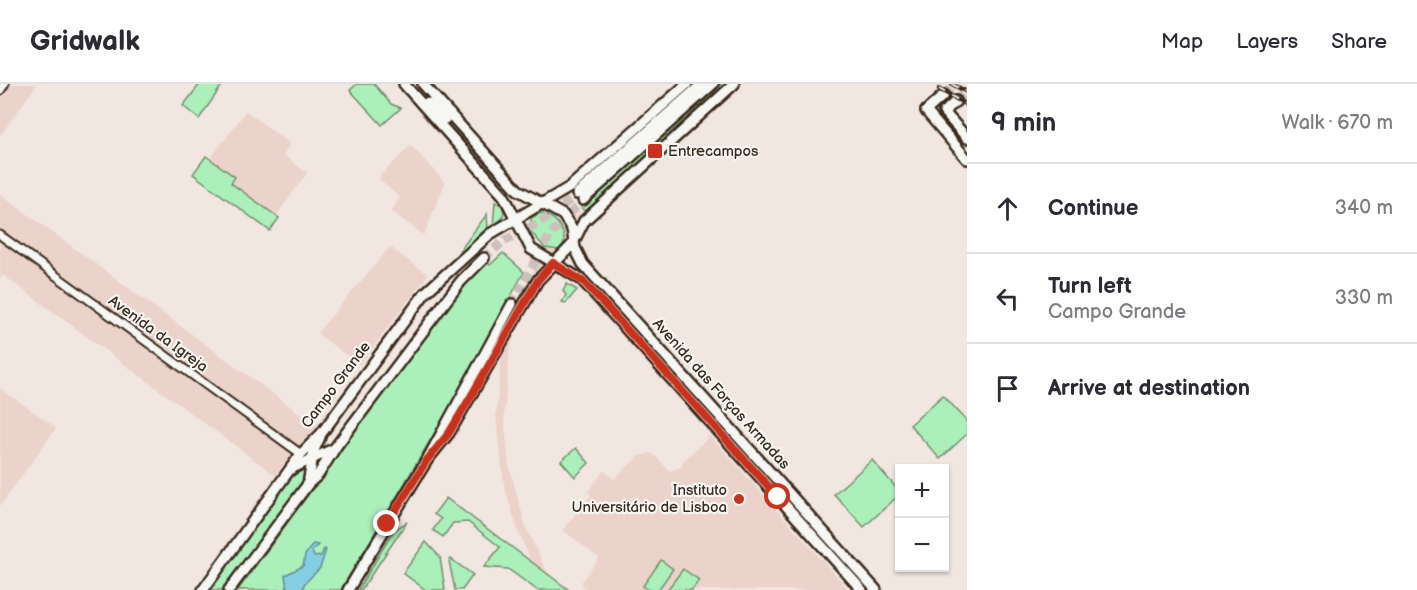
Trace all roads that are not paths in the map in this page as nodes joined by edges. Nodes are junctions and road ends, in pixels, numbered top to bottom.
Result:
1 (4, 84) edge
2 (404, 84) edge
3 (423, 84) edge
4 (687, 84) edge
5 (702, 84) edge
6 (713, 84) edge
7 (734, 84) edge
8 (0, 90) edge
9 (944, 95) tunnel mouth
10 (956, 101) tunnel mouth
11 (423, 104) junction
12 (450, 114) junction
13 (967, 138) edge
14 (967, 159) edge
15 (542, 204) junction
16 (515, 219) junction
17 (0, 235) edge
18 (574, 243) junction
19 (483, 258) tunnel mouth
20 (553, 263) junction
21 (512, 304) tunnel mouth
22 (321, 434) junction
23 (337, 445) junction
24 (301, 454) junction
25 (313, 460) junction
26 (427, 460) junction
27 (291, 469) junction
28 (308, 484) junction
29 (203, 590) edge
30 (229, 590) edge
31 (348, 590) edge
32 (862, 590) edge
33 (876, 590) edge

1 - 8 main road
2 - 11 main road
3 - 12 main road
4 - 15 main road
5 - 6 main road
7 - 18 main road
9 - 14 main road
10 - 13 main road
11 - 12 main road
11 - 16 main road
12 - 15 main road
15 - 16 main road
15 - 18 main road
16 - 20 main road
16 - 22 main road, Campo Grande
17 - 24 street, Avenida da Igreja
18 - 20 main road
18 - 33 main road, Avenida das Forças Armadas
19 - 23 main road
20 - 26 main road
20 - 32 main road, Avenida das Forças Armadas
21 - 26 main road
22 - 24 main road, Campo Grande
22 - 25 main road
23 - 25 main road
23 - 28 main road
24 - 25 main road
24 - 27 main road, Campo Grande
25 - 27 main road
25 - 28 main road
26 - 31 main road
27 - 29 main road, Campo Grande
28 - 30 main road

